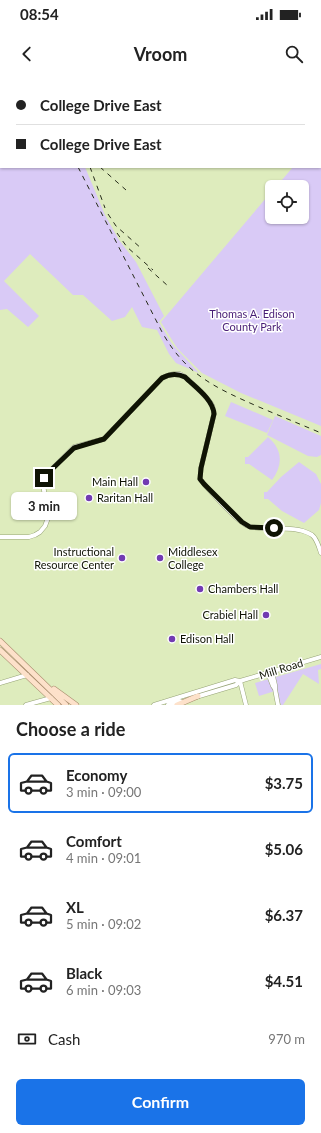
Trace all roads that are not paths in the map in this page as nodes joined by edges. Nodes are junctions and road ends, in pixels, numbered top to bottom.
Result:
1 (0, 537) edge
2 (321, 553) edge
3 (0, 641) edge
4 (0, 650) edge
5 (321, 657) edge
6 (32, 672) junction
7 (270, 672) junction
8 (27, 675) junction
9 (240, 681) junction
10 (0, 683) edge
11 (198, 696) junction
12 (51, 698) junction
13 (26, 705) edge
14 (58, 705) edge
15 (66, 705) edge
16 (76, 705) edge
17 (154, 705) edge
18 (168, 705) edge
19 (177, 705) edge
20 (246, 705) edge
21 (278, 705) edge

1 - 2 street
3 - 6 main road
4 - 8 main road
5 - 7 street, Mill Road
6 - 15 main road
6 - 16 main road
7 - 9 street, Mill Road
7 - 21 street
8 - 10 street
8 - 12 main road
9 - 11 street, Mill Road
9 - 17 street, Mill Road
9 - 20 street
11 - 18 street, Mill Road
11 - 19 main road
12 - 13 street
12 - 14 main road

